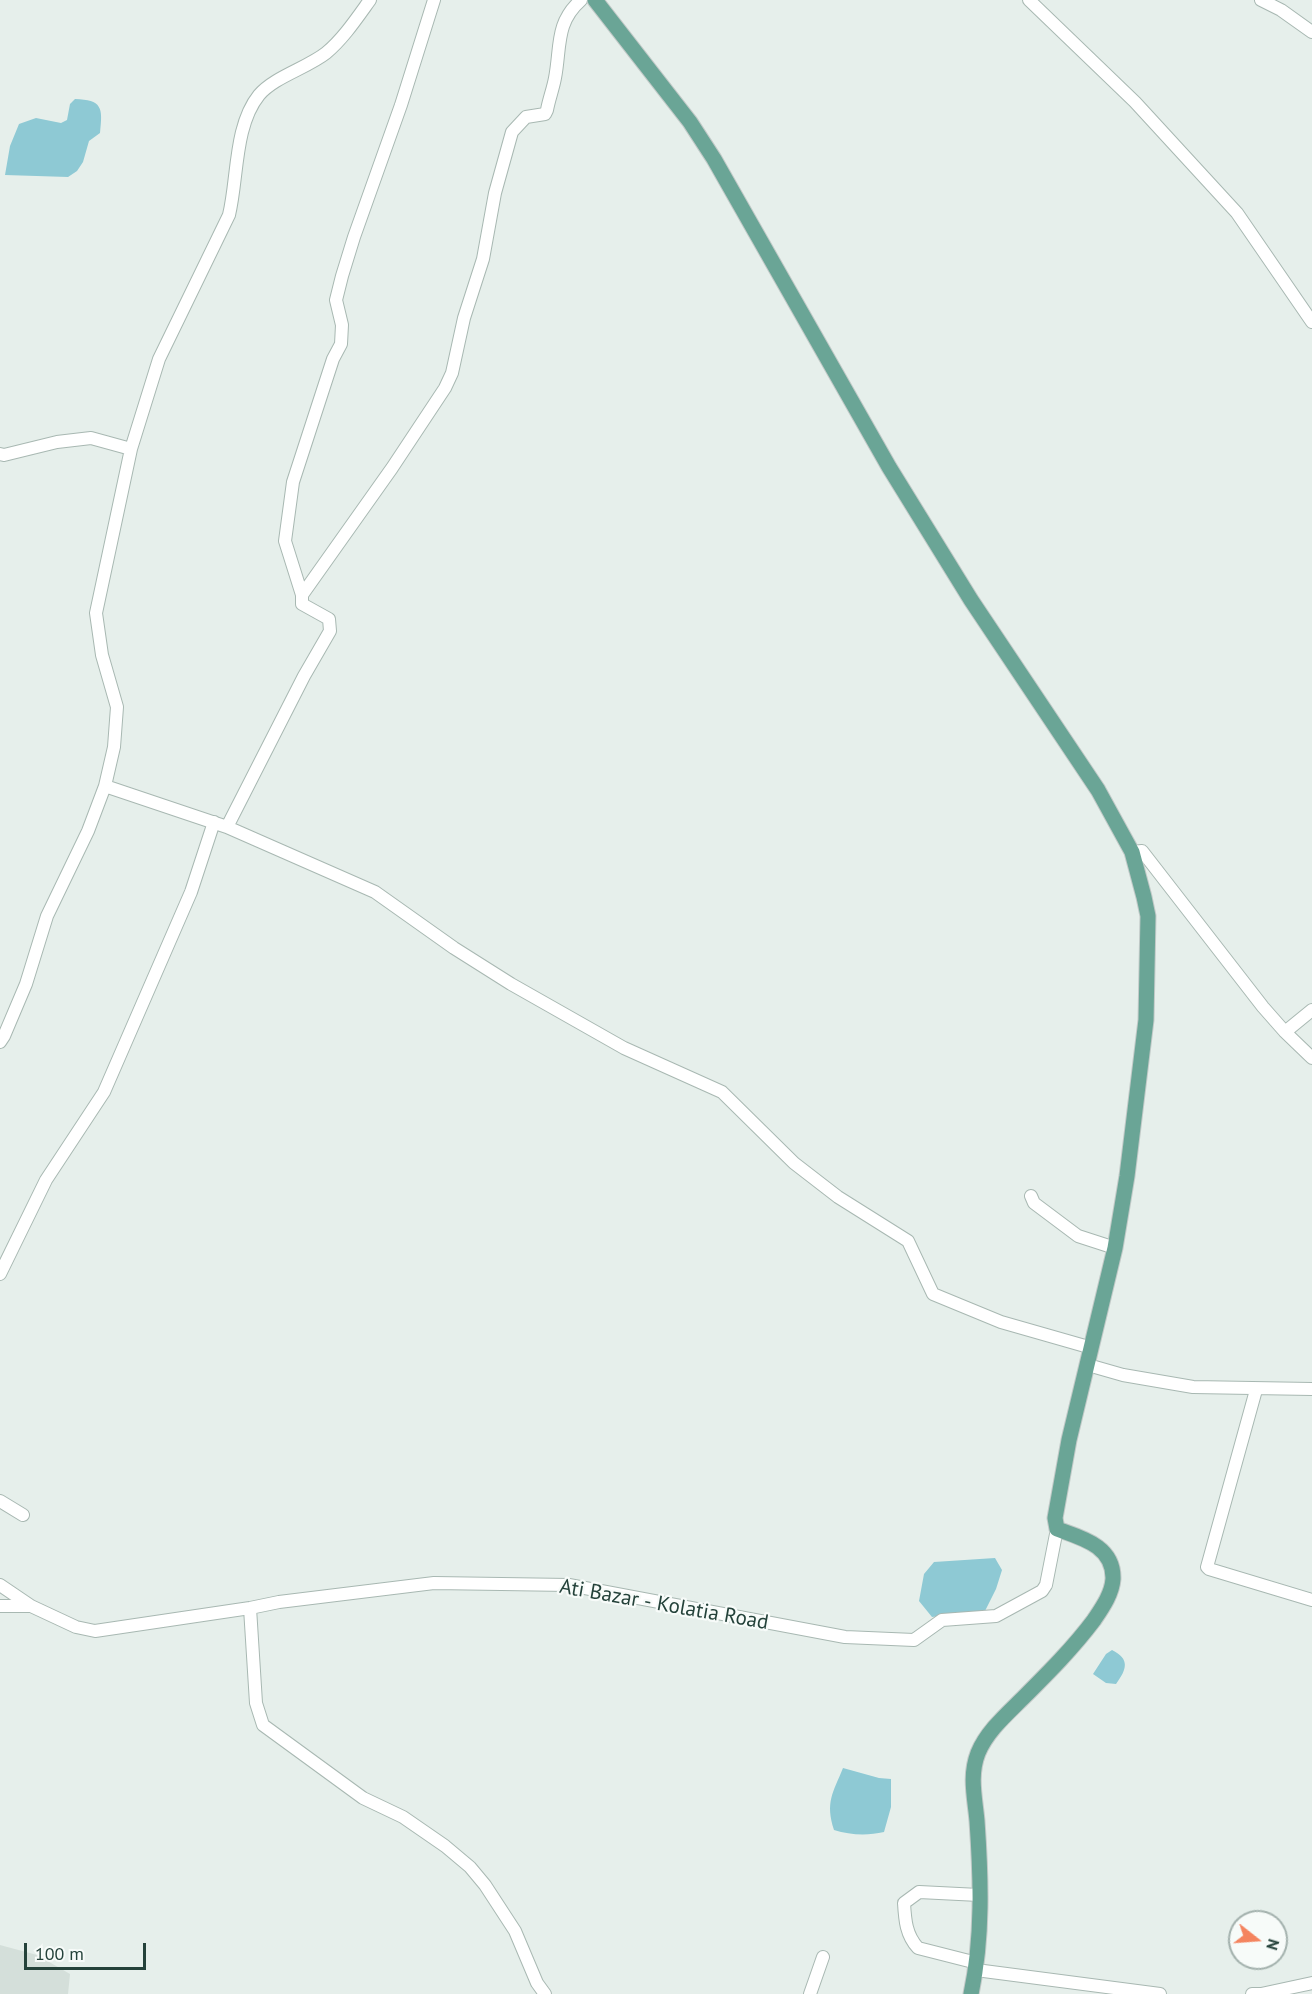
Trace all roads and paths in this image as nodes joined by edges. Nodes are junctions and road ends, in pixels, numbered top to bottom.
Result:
1 (370, 0) edge
2 (434, 0) edge
3 (581, 0) edge
4 (595, 0) edge
5 (1261, 0) edge
6 (1034, 2) edge
7 (1312, 32) edge
8 (1312, 322) edge
9 (131, 449) junction
10 (0, 454) edge
11 (302, 595) junction
12 (105, 786) junction
13 (214, 822) junction
14 (227, 827) junction
15 (1132, 852) junction
16 (1312, 1010) edge
17 (1285, 1032) junction
18 (0, 1042) edge
19 (1312, 1058) edge
20 (1031, 1196) dead end
21 (1115, 1248) junction
22 (0, 1274) edge
23 (1092, 1348) junction
24 (1088, 1365) junction
25 (1312, 1389) edge
26 (1256, 1390) junction
27 (0, 1501) edge
28 (23, 1515) dead end
29 (1057, 1529) junction
30 (0, 1585) edge
31 (1312, 1600) edge
32 (0, 1606) edge
33 (31, 1606) junction
34 (250, 1608) junction
35 (979, 1895) junction
36 (823, 1957) dead end
37 (976, 1967) junction
38 (1312, 1983) edge
39 (545, 1994) edge
40 (810, 1994) edge
41 (971, 1994) edge
42 (1160, 1994) edge
43 (1252, 1994) edge

1 - 9 street
2 - 11 street
3 - 11 street
4 - 15 main road
5 - 7 street
6 - 8 street
9 - 10 street
9 - 12 street
11 - 14 street
12 - 13 street
12 - 18 street
13 - 14 street
13 - 22 street
14 - 23 street
15 - 17 street
15 - 21 main road
16 - 17 street
17 - 19 street
20 - 21 street
21 - 23 main road
23 - 24 main road
24 - 26 street
24 - 29 main road
25 - 26 street
26 - 31 street
27 - 28 street
29 - 34 street, Ati Bazar - Kolatia Road
29 - 35 main road
30 - 33 street
32 - 33 street, Ati Bazar - Kolatia Road
33 - 34 street, Ati Bazar - Kolatia Road
34 - 39 street
35 - 37 main road
35 - 37 street
36 - 40 street
37 - 41 main road
37 - 42 street
38 - 43 street

